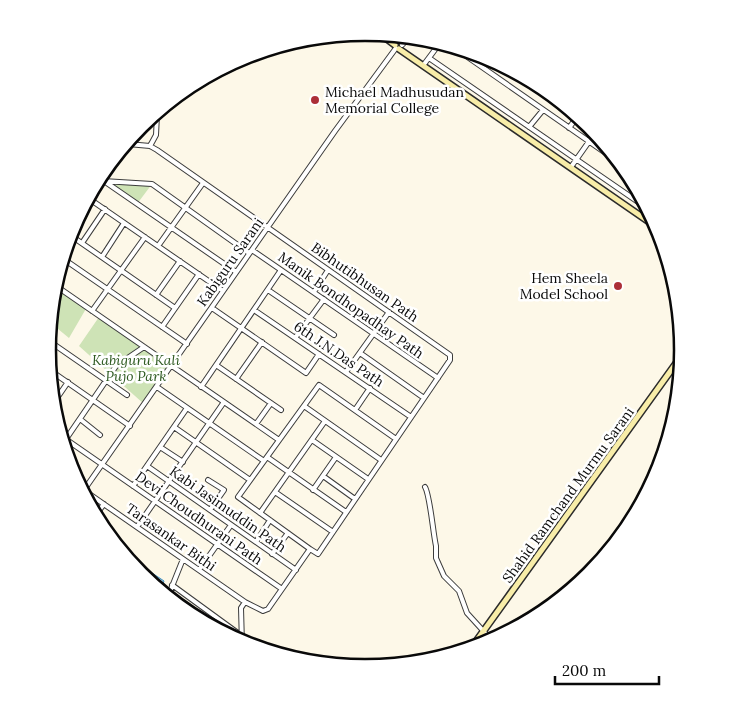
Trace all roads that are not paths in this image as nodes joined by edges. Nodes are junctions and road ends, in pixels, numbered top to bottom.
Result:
1 (400, 45) edge
2 (435, 50) edge
3 (427, 60) junction
4 (474, 62) edge
5 (543, 110) junction
6 (157, 122) edge
7 (573, 122) edge
8 (529, 127) junction
9 (569, 128) junction
10 (591, 139) edge
11 (589, 142) junction
12 (134, 145) edge
13 (150, 146) junction
14 (600, 149) edge
15 (576, 160) junction
16 (572, 166) junction
17 (107, 181) edge
18 (106, 183) edge
19 (203, 183) junction
20 (635, 200) edge
21 (94, 202) edge
22 (186, 208) junction
23 (105, 209) junction
24 (642, 214) edge
25 (644, 218) edge
26 (124, 223) junction
27 (172, 227) junction
28 (266, 228) junction
29 (145, 237) junction
30 (76, 239) edge
31 (82, 243) junction
32 (158, 246) junction
33 (250, 252) junction
34 (102, 257) junction
35 (180, 261) junction
36 (68, 262) edge
37 (121, 270) junction
38 (281, 270) junction
39 (328, 270) junction
40 (236, 272) junction
41 (198, 274) junction
42 (62, 290) edge
43 (107, 290) junction
44 (268, 290) junction
45 (223, 291) junction
46 (314, 292) junction
47 (156, 294) junction
48 (324, 299) junction
49 (175, 308) junction
50 (212, 308) junction
51 (254, 310) junction
52 (92, 311) junction
53 (389, 312) junction
54 (310, 318) junction
55 (162, 327) junction
56 (242, 328) junction
57 (374, 334) junction
58 (334, 335) dead end
59 (295, 338) junction
60 (262, 342) junction
61 (187, 344) junction
62 (56, 346) edge
63 (144, 347) junction
64 (360, 353) junction
65 (319, 354) junction
66 (216, 365) junction
67 (172, 366) junction
68 (674, 366) edge
69 (346, 372) junction
70 (56, 374) edge
71 (438, 378) junction
72 (236, 379) junction
73 (107, 381) junction
74 (68, 382) junction
75 (157, 387) junction
76 (202, 387) junction
77 (370, 388) junction
78 (59, 394) edge
79 (127, 395) dead end
80 (424, 398) junction
81 (93, 400) junction
82 (224, 402) junction
83 (271, 403) junction
84 (304, 406) junction
85 (187, 408) junction
86 (282, 410) dead end
87 (355, 410) junction
88 (411, 417) junction
89 (80, 419) junction
90 (325, 421) junction
91 (209, 424) junction
92 (256, 424) junction
93 (130, 426) junction
94 (174, 427) junction
95 (100, 435) dead end
96 (67, 436) edge
97 (396, 439) junction
98 (279, 440) junction
99 (312, 440) junction
100 (69, 442) edge
101 (196, 443) junction
102 (160, 447) junction
103 (336, 457) junction
104 (265, 459) junction
105 (382, 460) junction
106 (183, 462) junction
107 (103, 465) junction
108 (147, 466) junction
109 (289, 472) junction
110 (323, 476) junction
111 (368, 479) junction
112 (208, 480) dead end
113 (250, 480) junction
114 (168, 481) junction
115 (87, 484) edge
116 (134, 486) junction
117 (425, 487) dead end
118 (314, 490) junction
119 (275, 492) junction
120 (92, 496) edge
121 (355, 499) junction
122 (155, 501) junction
123 (104, 504) junction
124 (100, 509) edge
125 (210, 510) junction
126 (346, 512) junction
127 (260, 513) junction
128 (270, 520) junction
129 (232, 525) junction
130 (137, 527) junction
131 (333, 532) junction
132 (288, 533) junction
133 (256, 542) junction
134 (217, 544) junction
135 (310, 549) junction
136 (272, 554) junction
137 (182, 558) junction
138 (199, 570) junction
139 (296, 570) junction
140 (172, 584) junction
141 (282, 589) junction
142 (170, 590) edge
143 (244, 602) junction
144 (235, 631) edge
145 (485, 633) junction
146 (242, 634) edge
147 (482, 636) edge

1 - 3 street
1 - 16 street
1 - 28 street, Kabiguru Sarani
2 - 3 street
3 - 8 street
3 - 16 street
4 - 5 street
5 - 8 street
5 - 9 street
6 - 13 street
7 - 9 street
8 - 15 street
9 - 11 street
10 - 11 street
11 - 14 street
11 - 15 street
12 - 13 street
13 - 19 street, Bibhutibhusan Path
15 - 16 street
15 - 20 street
16 - 24 street
16 - 25 street
17 - 22 street, Manik Bondhopadhay Path
18 - 27 street
19 - 22 street
19 - 28 street, Bibhutibhusan Path
21 - 23 street
22 - 27 street
22 - 33 street, Manik Bondhopadhay Path
23 - 26 street
23 - 31 street
26 - 29 street
26 - 34 street
27 - 32 street
27 - 40 street
28 - 33 street, Kabiguru Sarani
28 - 39 street, Bibhutibhusan Path
29 - 32 street
29 - 37 street
30 - 31 street
31 - 34 street
32 - 35 street
33 - 38 street, Manik Bondhopadhay Path
33 - 40 street, Kabiguru Sarani
34 - 37 street
35 - 41 street
35 - 47 street
36 - 43 street
37 - 43 street
37 - 47 street
38 - 44 street
38 - 46 street, Manik Bondhopadhay Path
39 - 46 street
39 - 53 street, Bibhutibhusan Path
40 - 45 street, Kabiguru Sarani
41 - 45 street
41 - 49 street
42 - 52 street
43 - 52 street
43 - 55 street
44 - 51 street
44 - 54 street
45 - 50 street, Kabiguru Sarani
46 - 48 street, Manik Bondhopadhay Path
47 - 49 street
48 - 54 street
48 - 57 street, Manik Bondhopadhay Path
49 - 55 street
50 - 56 street
50 - 61 street, Kabiguru Sarani
51 - 56 street
51 - 59 street, 6th J.N.Das Path
52 - 63 street
53 - 57 street
53 - 71 street, Bibhutibhusan Path
54 - 58 street
54 - 59 street
55 - 61 street
56 - 60 street
56 - 66 street
57 - 64 street
57 - 71 street, Manik Bondhopadhay Path
59 - 65 street, 6th J.N.Das Path
60 - 65 street
60 - 72 street
61 - 67 street, Kabiguru Sarani
62 - 73 street
63 - 67 street
63 - 73 street
64 - 69 street
64 - 80 street
65 - 69 street, 6th J.N.Das Path
66 - 72 street
66 - 76 street
67 - 75 street, Kabiguru Sarani
67 - 76 street
68 - 145 street, Shahid Ramchand Murmu Sarani
69 - 77 street, 6th J.N.Das Path
70 - 74 street
71 - 80 street
72 - 83 street
73 - 79 street
73 - 81 street
74 - 78 street
74 - 81 street
75 - 85 street
75 - 93 street, Kabiguru Sarani
76 - 82 street
77 - 87 street
77 - 88 street, 6th J.N.Das Path
80 - 88 street
81 - 89 street
81 - 93 street
82 - 91 street
82 - 92 street
83 - 86 street
83 - 92 street
84 - 87 street
84 - 90 street
84 - 98 street
85 - 91 street
85 - 94 street
87 - 97 street
88 - 97 street
89 - 95 street
89 - 96 street
90 - 99 street
90 - 105 street
91 - 101 street
91 - 104 street
92 - 98 street
93 - 107 street, Kabiguru Sarani
94 - 101 street
94 - 102 street
97 - 105 street
98 - 104 street
99 - 103 street
99 - 109 street
100 - 107 street, Devi Choudhurani Path
101 - 106 street
101 - 113 street
102 - 106 street
102 - 108 street
103 - 110 street
103 - 111 street
104 - 109 street
104 - 113 street
105 - 111 street
106 - 114 street
107 - 115 street, Kabiguru Sarani
107 - 116 street, Devi Choudhurani Path
108 - 114 street, Kabi Jasimuddin Path
108 - 116 street
109 - 118 street
109 - 119 street
110 - 118 street
110 - 121 street
111 - 121 street
112 - 125 street
113 - 127 street
114 - 122 street
114 - 125 street, Kabi Jasimuddin Path
116 - 122 street, Devi Choudhurani Path
117 - 145 street
118 - 126 street
119 - 127 street
119 - 131 street
120 - 123 street, Tarasankar Bithi
121 - 126 street
122 - 130 street
122 - 134 street, Devi Choudhurani Path
123 - 124 street
123 - 130 street, Tarasankar Bithi
125 - 129 street, Kabi Jasimuddin Path
126 - 131 street
127 - 128 street
128 - 132 street
128 - 133 street
129 - 133 street, Kabi Jasimuddin Path
129 - 134 street
130 - 137 street, Tarasankar Bithi
131 - 135 street
132 - 135 street
132 - 136 street
133 - 136 street, Kabi Jasimuddin Path
134 - 138 street
134 - 141 street, Devi Choudhurani Path
135 - 139 street
136 - 139 street, Kabi Jasimuddin Path
137 - 138 street, Tarasankar Bithi
137 - 140 street
138 - 143 street, Tarasankar Bithi
139 - 141 street
140 - 142 street
140 - 144 street
141 - 143 street, Tarasankar Bithi
143 - 146 street
145 - 147 street, Shahid Ramchand Murmu Sarani

